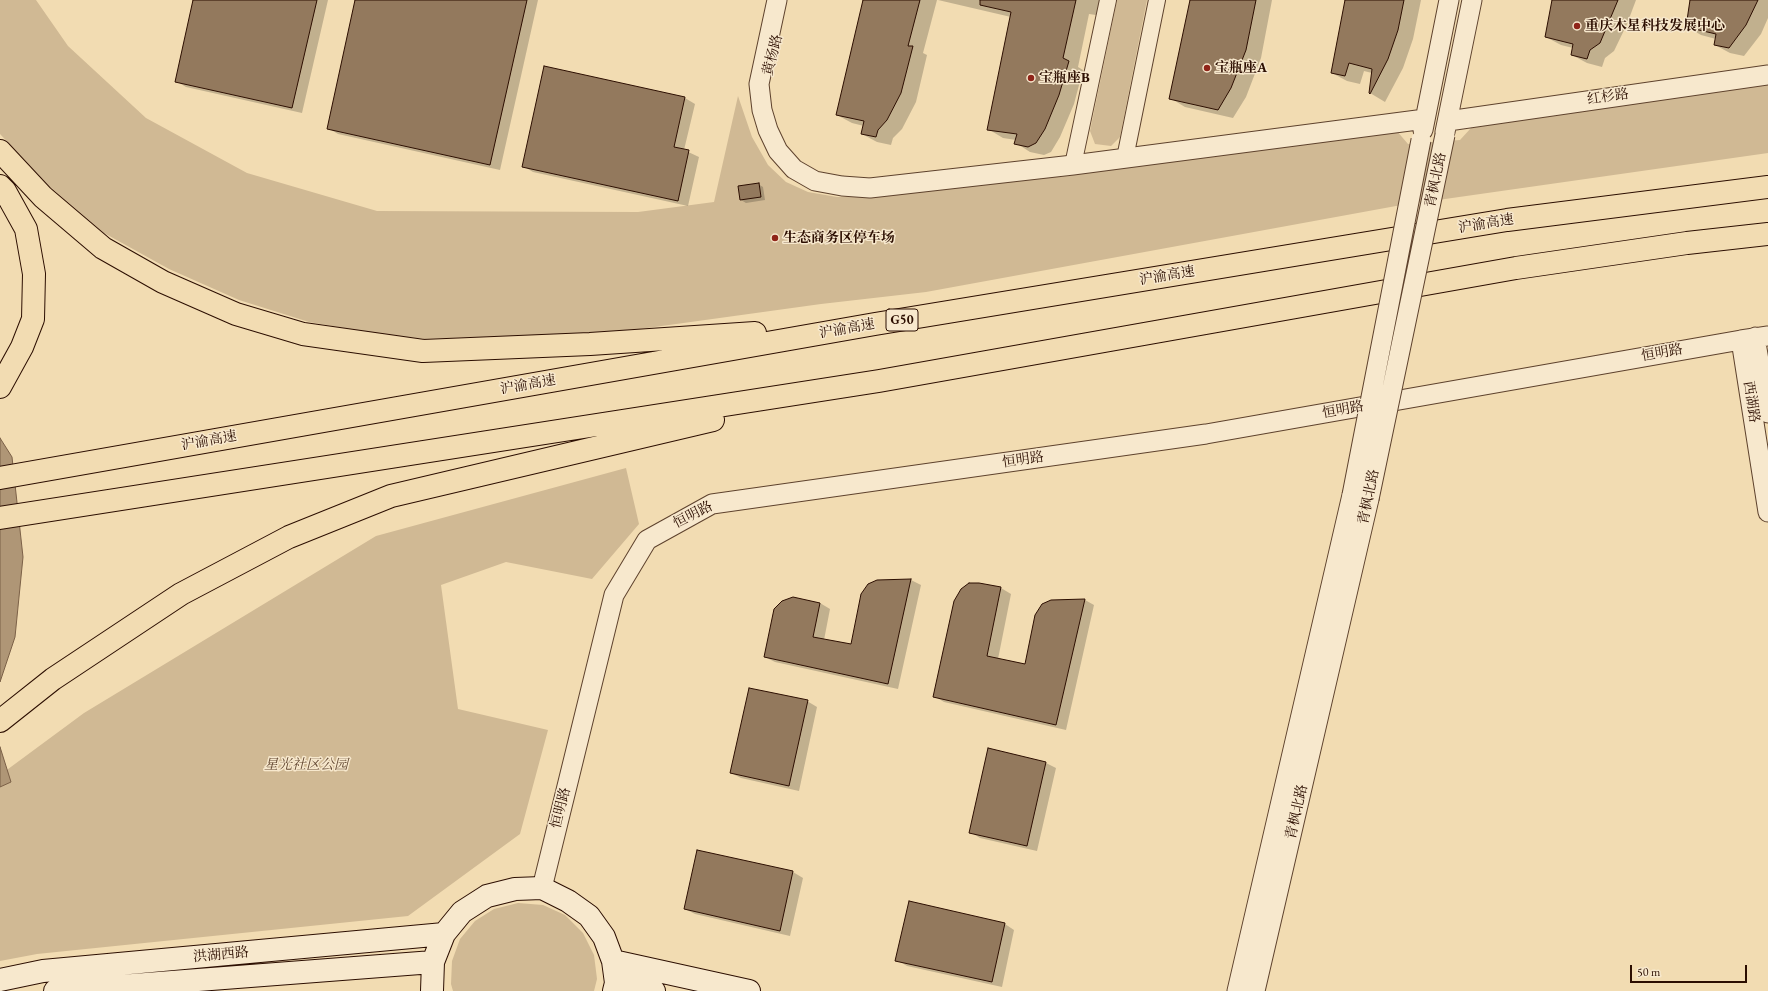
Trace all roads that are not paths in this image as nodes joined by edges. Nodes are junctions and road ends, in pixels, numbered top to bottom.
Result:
1 (778, 0) edge
2 (786, 0) edge
3 (1108, 0) edge
4 (1158, 0) edge
5 (1449, 0) edge
6 (1472, 0) edge
7 (1768, 75) edge
8 (762, 110) junction
9 (1425, 119) junction
10 (1446, 128) junction
11 (0, 151) edge
12 (1125, 158) junction
13 (1073, 164) junction
14 (0, 186) edge
15 (1768, 187) edge
16 (1768, 234) edge
17 (876, 324) junction
18 (1755, 338) edge
19 (879, 381) junction
20 (0, 387) edge
21 (1768, 412) edge
22 (0, 478) edge
23 (1361, 497) junction
24 (1768, 512) edge
25 (0, 518) edge
26 (0, 721) edge
27 (542, 888) junction
28 (444, 934) junction
29 (613, 961) junction
30 (433, 962) junction
31 (0, 980) edge
32 (615, 987) edge
33 (55, 991) edge
34 (432, 991) edge
35 (654, 991) edge
36 (749, 991) edge
37 (1237, 991) edge
38 (1255, 991) edge

1 - 8 street
2 - 8 street, 黄杨路
3 - 13 street
4 - 12 street
5 - 9 street, 青枫北路
6 - 10 street, 青枫北路
7 - 10 street, 红杉路
8 - 13 street
9 - 12 street
9 - 23 street, 青枫北路, bridge
10 - 23 street, 青枫北路, bridge
11 - 17 highway
12 - 13 street
14 - 20 highway
15 - 17 highway, 沪渝高速 / G50
16 - 19 highway
17 - 22 highway, 沪渝高速 / G50
18 - 21 street, 西湖路
18 - 24 street, 西湖路
18 - 27 street, 恒明路
19 - 25 highway
19 - 26 highway
23 - 37 street, 青枫北路
23 - 38 street, 青枫北路
27 - 28 main road
27 - 29 main road
28 - 30 main road
28 - 31 main road, 洪湖西路
29 - 32 main road
29 - 36 main road
30 - 33 main road, 洪湖西路
30 - 34 main road
32 - 35 main road

